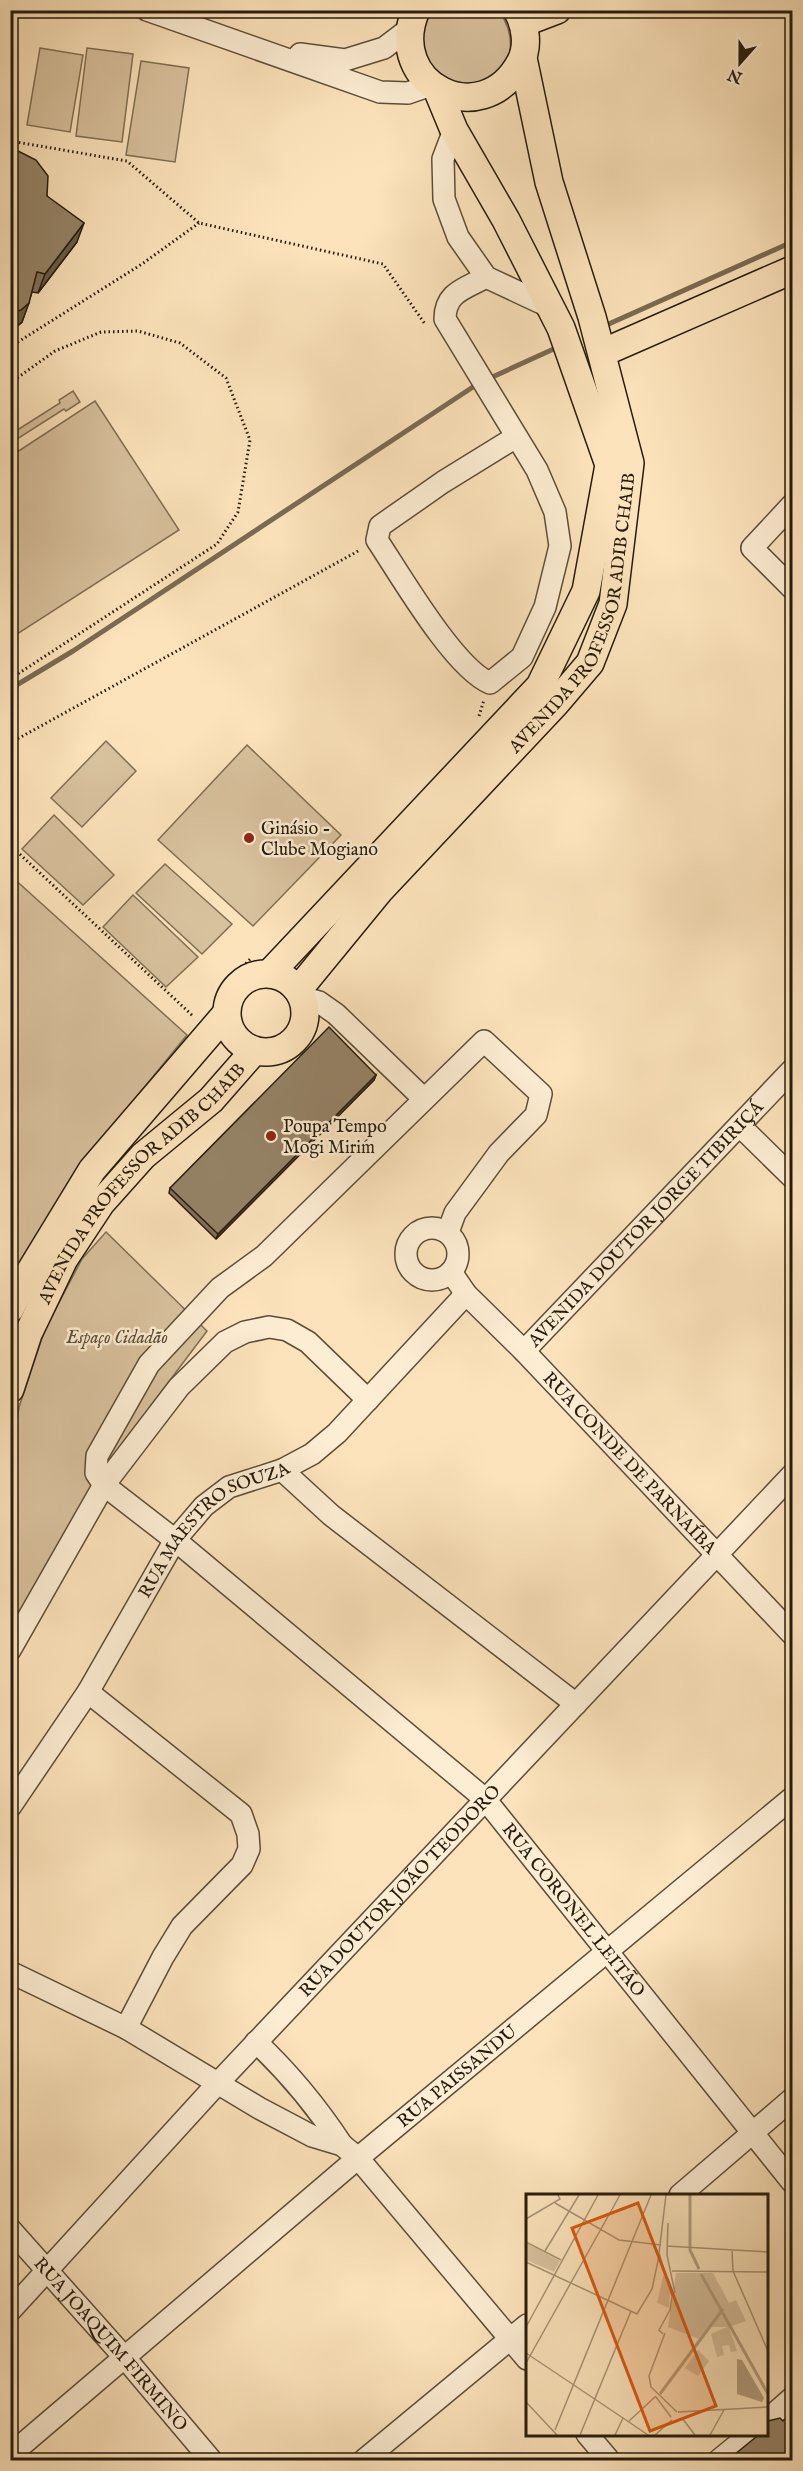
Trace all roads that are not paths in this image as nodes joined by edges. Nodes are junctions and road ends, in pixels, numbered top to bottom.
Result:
1 (147, 10) edge
2 (556, 10) edge
3 (414, 15) edge
4 (185, 17) edge
5 (520, 17) edge
6 (257, 48) junction
7 (523, 58) junction
8 (434, 87) junction
9 (454, 130) junction
10 (792, 270) edge
11 (486, 277) junction
12 (556, 318) junction
13 (597, 334) junction
14 (516, 437) junction
15 (792, 505) edge
16 (792, 588) edge
17 (265, 961) junction
18 (300, 993) junction
19 (218, 1007) junction
20 (254, 1051) junction
21 (792, 1070) edge
22 (424, 1099) junction
23 (740, 1126) junction
24 (792, 1177) edge
25 (448, 1232) junction
26 (451, 1272) junction
27 (466, 1294) junction
28 (10, 1309) edge
29 (524, 1351) junction
30 (10, 1389) edge
31 (368, 1400) junction
32 (282, 1470) junction
33 (792, 1475) edge
34 (104, 1485) junction
35 (175, 1540) junction
36 (716, 1554) junction
37 (792, 1634) edge
38 (10, 1650) edge
39 (88, 1692) junction
40 (576, 1704) junction
41 (485, 1798) junction
42 (792, 1798) edge
43 (10, 1807) edge
44 (606, 1952) junction
45 (10, 1972) edge
46 (126, 2028) junction
47 (256, 2042) junction
48 (217, 2084) junction
49 (792, 2099) edge
50 (753, 2133) junction
51 (342, 2145) junction
52 (358, 2158) junction
53 (792, 2182) edge
54 (681, 2194) edge
55 (10, 2229) edge
56 (48, 2270) junction
57 (10, 2311) edge
58 (526, 2326) edge
59 (510, 2339) junction
60 (125, 2358) junction
61 (526, 2358) edge
62 (792, 2398) edge
63 (767, 2419) edge
64 (589, 2435) edge
65 (749, 2435) edge
66 (10, 2455) edge
67 (211, 2460) edge
68 (364, 2460) edge
69 (609, 2460) edge
70 (719, 2460) edge

1 - 4 street
2 - 5 main road
3 - 6 street
3 - 8 main road, AVENIDA PROFESSOR ADIB CHAIB
4 - 6 street
5 - 7 main road, AVENIDA PROFESSOR ADIB CHAIB
6 - 8 street
7 - 8 main road
7 - 13 main road, AVENIDA PROFESSOR ADIB CHAIB
8 - 9 main road, AVENIDA PROFESSOR ADIB CHAIB
9 - 11 street
9 - 12 main road, AVENIDA PROFESSOR ADIB CHAIB
10 - 13 main road
11 - 12 street
11 - 14 street
12 - 17 main road, AVENIDA PROFESSOR ADIB CHAIB
13 - 18 main road, AVENIDA PROFESSOR ADIB CHAIB
14 - 14 street
15 - 16 street
17 - 18 main road
17 - 19 main road
18 - 20 main road
18 - 22 street
19 - 20 main road
19 - 28 main road, AVENIDA PROFESSOR ADIB CHAIB
20 - 30 main road, AVENIDA PROFESSOR ADIB CHAIB
21 - 23 street, AVENIDA DOUTOR JORGE TIBIRIÇÁ
22 - 25 street
22 - 34 street
23 - 24 street
23 - 29 street, AVENIDA DOUTOR JORGE TIBIRIÇÁ
25 - 26 street
25 - 26 street
26 - 27 street, RUA CONDE DE PARNAÍBA
27 - 29 street, RUA CONDE DE PARNAÍBA
27 - 31 street, RUA MAESTRO SOUZA
29 - 36 street, RUA CONDE DE PARNAÍBA
31 - 32 street, RUA MAESTRO SOUZA
31 - 34 street
32 - 35 street, RUA MAESTRO SOUZA
32 - 40 street
33 - 36 street, RUA DOUTOR JOÃO TEODORO
34 - 35 street, RUA CORONEL LEITÃO
34 - 38 street
35 - 39 street, RUA MAESTRO SOUZA
35 - 41 street, RUA CORONEL LEITÃO
36 - 37 street, RUA CONDE DE PARNAÍBA
36 - 40 street, RUA DOUTOR JOÃO TEODORO
39 - 43 street, RUA MAESTRO SOUZA
39 - 46 street
40 - 41 street, RUA DOUTOR JOÃO TEODORO
41 - 44 street, RUA CORONEL LEITÃO
41 - 47 street, RUA DOUTOR JOÃO TEODORO
42 - 44 street, RUA PAISSANDU
44 - 50 street, RUA CORONEL LEITÃO
44 - 52 street, RUA PAISSANDU
45 - 46 street
46 - 48 street
47 - 48 street, RUA DOUTOR JOÃO TEODORO
47 - 51 street
48 - 51 street
48 - 56 street, RUA DOUTOR JOÃO TEODORO
49 - 50 street
50 - 53 street, RUA CORONEL LEITÃO
50 - 54 street
51 - 52 street
52 - 59 street
52 - 60 street, RUA PAISSANDU
55 - 56 street, RUA JOAQUIM FIRMINO
56 - 57 street, RUA DOUTOR JOÃO TEODORO
56 - 60 street, RUA JOAQUIM FIRMINO
58 - 59 street
59 - 61 street
59 - 68 street
60 - 66 street, RUA PAISSANDU
60 - 67 street, RUA JOAQUIM FIRMINO
62 - 63 street
64 - 69 street
65 - 70 street

